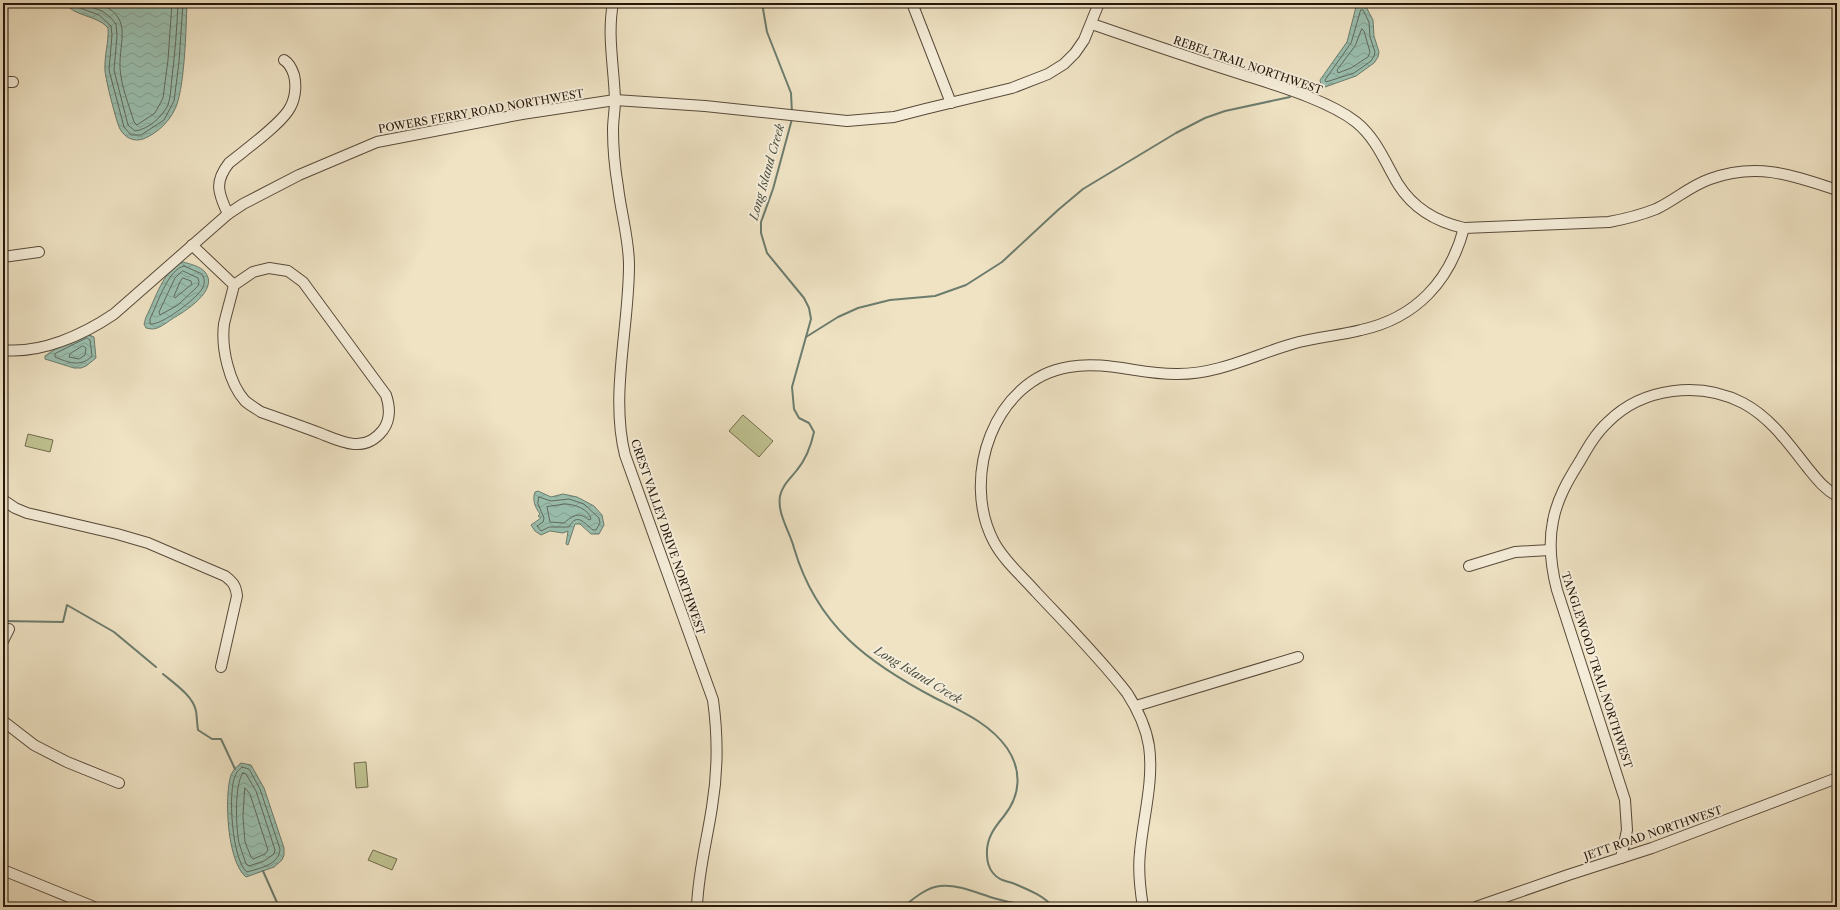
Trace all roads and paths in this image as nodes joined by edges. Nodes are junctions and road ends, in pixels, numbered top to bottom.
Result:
1 (613, 3) edge
2 (912, 3) edge
3 (1099, 3) edge
4 (1092, 24) junction
5 (284, 60) dead end
6 (615, 100) junction
7 (951, 103) junction
8 (1837, 190) edge
9 (228, 214) junction
10 (1464, 228) junction
11 (192, 245) junction
12 (39, 252) dead end
13 (3, 257) edge
14 (234, 285) junction
15 (3, 350) edge
16 (1837, 496) edge
17 (3, 500) edge
18 (1550, 550) junction
19 (1469, 566) dead end
20 (9, 629) dead end
21 (3, 641) edge
22 (1298, 657) dead end
23 (221, 667) dead end
24 (1136, 706) junction
25 (3, 721) edge
26 (1837, 778) edge
27 (119, 783) dead end
28 (1621, 858) junction
29 (3, 870) edge
30 (94, 907) edge
31 (697, 907) edge
32 (1143, 907) edge
33 (1476, 907) edge

1 - 6 street, CREST VALLEY DRIVE NORTHWEST
2 - 7 street
3 - 4 street, POWERS FERRY ROAD NORTHWEST
4 - 7 street, POWERS FERRY ROAD NORTHWEST
4 - 10 street, REBEL TRAIL NORTHWEST
5 - 9 street
6 - 7 street, POWERS FERRY ROAD NORTHWEST
6 - 9 street, POWERS FERRY ROAD NORTHWEST
6 - 31 street, CREST VALLEY DRIVE NORTHWEST
8 - 10 street, REBEL TRAIL NORTHWEST
9 - 11 street, POWERS FERRY ROAD NORTHWEST
10 - 24 street
11 - 14 street
11 - 15 street, POWERS FERRY ROAD NORTHWEST
12 - 13 street
14 - 14 street
16 - 18 street, TANGLEWOOD TRAIL NORTHWEST
17 - 23 street
18 - 19 street
18 - 28 street, TANGLEWOOD TRAIL NORTHWEST
20 - 21 street
22 - 24 street
24 - 32 street
25 - 27 street
26 - 28 street, JETT ROAD NORTHWEST
28 - 33 street, JETT ROAD NORTHWEST
29 - 30 street

